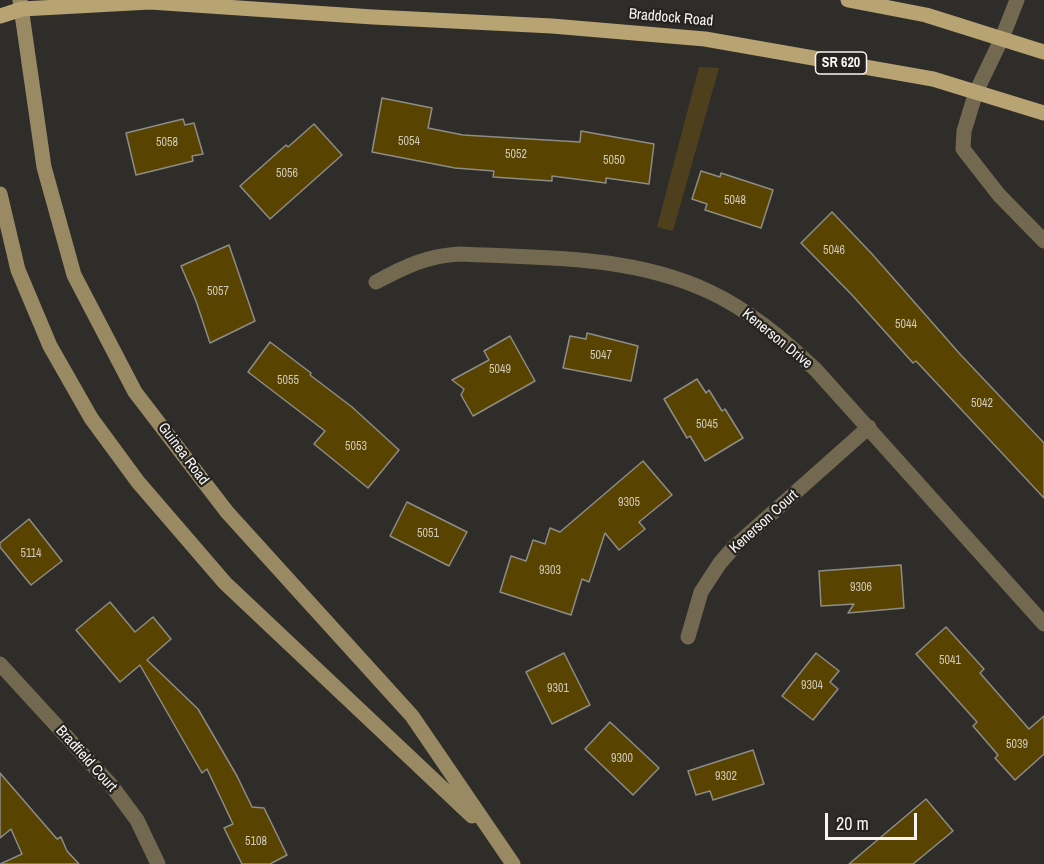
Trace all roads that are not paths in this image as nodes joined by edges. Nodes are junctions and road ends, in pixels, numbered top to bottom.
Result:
1 (848, 0) edge
2 (1017, 0) edge
3 (21, 5) edge
4 (0, 16) edge
5 (1002, 38) junction
6 (1044, 52) edge
7 (976, 92) junction
8 (1044, 113) edge
9 (0, 194) edge
10 (1044, 241) edge
11 (375, 282) dead end
12 (869, 427) junction
13 (1044, 624) edge
14 (688, 636) dead end
15 (0, 664) edge
16 (492, 835) junction
17 (158, 864) edge
18 (513, 864) edge

1 - 5 main road
2 - 5 street
3 - 4 main road, Braddock Road / SR 620
3 - 7 main road, Braddock Road / SR 620
3 - 16 main road, Guinea Road
5 - 6 main road
5 - 7 street
7 - 8 main road, Braddock Road / SR 620
7 - 10 street
9 - 16 main road, Guinea Road
11 - 12 street, Kenerson Drive
12 - 13 street, Kenerson Drive
12 - 14 street, Kenerson Court
15 - 17 street, Bradfield Court
16 - 18 main road, Guinea Road

